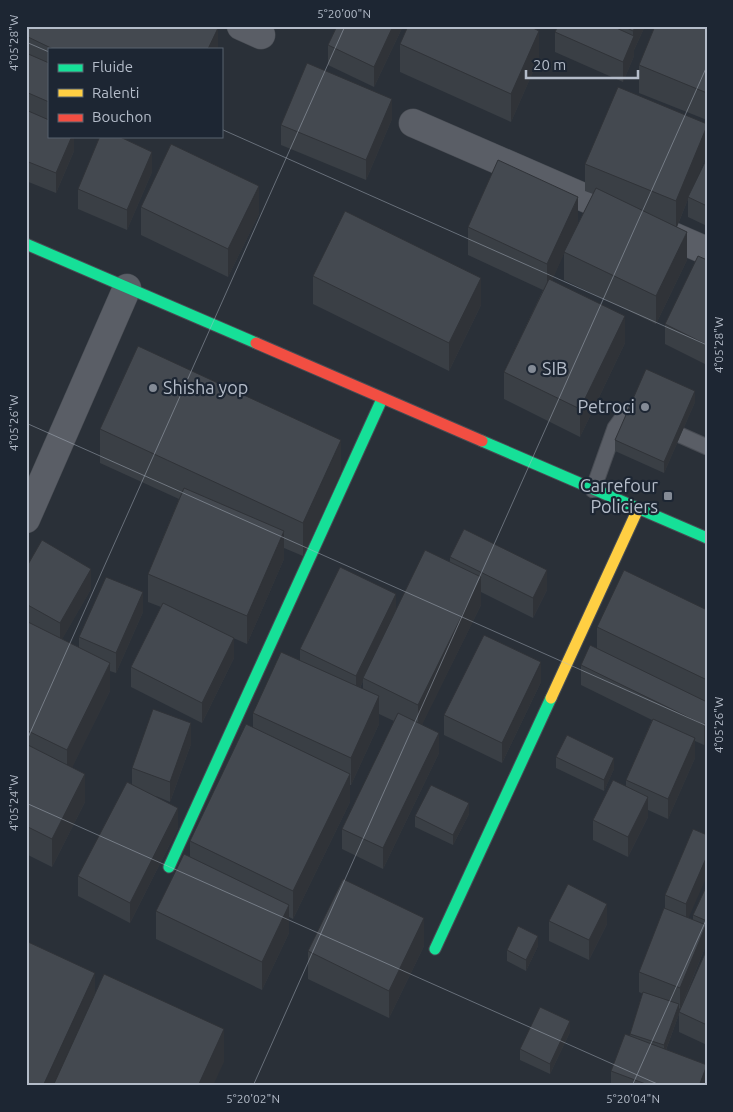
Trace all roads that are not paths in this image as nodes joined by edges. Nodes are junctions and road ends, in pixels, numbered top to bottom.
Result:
1 (413, 123) dead end
2 (26, 244) edge
3 (707, 251) edge
4 (127, 288) junction
5 (382, 399) junction
6 (632, 412) edge
7 (680, 435) edge
8 (707, 447) edge
9 (593, 490) junction
10 (638, 509) junction
11 (26, 518) edge
12 (707, 538) edge
13 (168, 867) dead end
14 (434, 949) dead end

1 - 3 street
2 - 4 street
4 - 5 street
4 - 11 street
5 - 9 street
5 - 13 street
6 - 9 lane
7 - 8 lane
9 - 10 street
10 - 12 street
10 - 14 street

